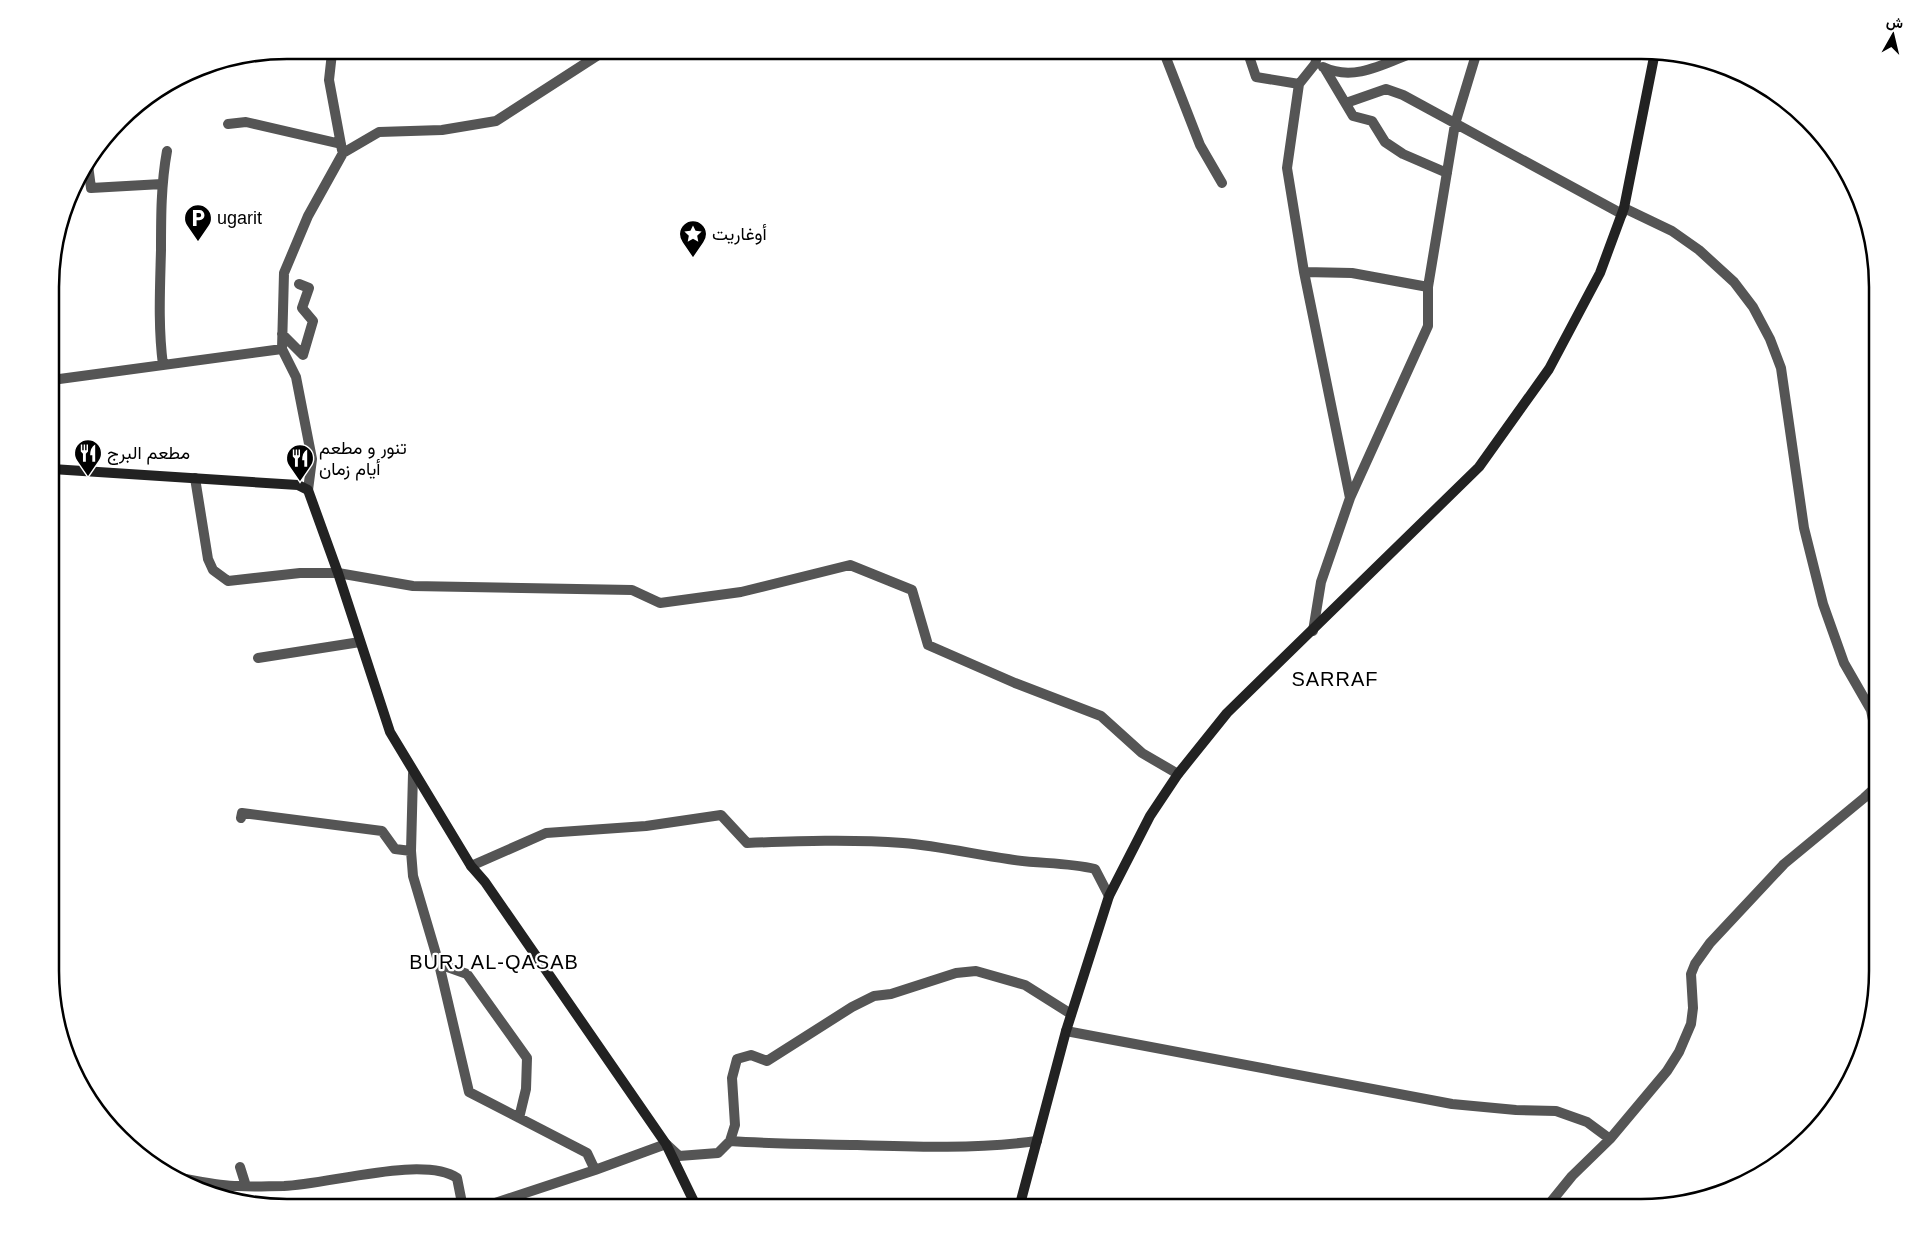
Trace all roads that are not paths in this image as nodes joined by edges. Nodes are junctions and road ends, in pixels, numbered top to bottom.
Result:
1 (331, 59) edge
2 (592, 59) edge
3 (1167, 59) edge
4 (1250, 59) edge
5 (1316, 59) edge
6 (1396, 59) edge
7 (1474, 59) edge
8 (1654, 59) edge
9 (1315, 64) junction
10 (1325, 69) junction
11 (1299, 84) junction
12 (1346, 103) junction
13 (228, 124) dead end
14 (1455, 124) junction
15 (342, 148) junction
16 (167, 151) dead end
17 (89, 173) edge
18 (1447, 173) junction
19 (1222, 182) dead end
20 (162, 184) junction
21 (1623, 211) junction
22 (1304, 272) junction
23 (299, 284) dead end
24 (1428, 287) junction
25 (282, 334) junction
26 (282, 349) junction
27 (164, 365) junction
28 (59, 379) edge
29 (59, 469) edge
30 (196, 478) junction
31 (308, 490) junction
32 (1350, 498) junction
33 (338, 573) junction
34 (1313, 631) junction
35 (360, 642) junction
36 (258, 658) dead end
37 (1869, 706) edge
38 (413, 774) junction
39 (1178, 774) junction
40 (1869, 793) edge
41 (241, 818) dead end
42 (411, 851) junction
43 (471, 866) junction
44 (1109, 896) junction
45 (439, 964) junction
46 (1071, 1014) junction
47 (1066, 1031) junction
48 (519, 1118) junction
49 (1610, 1139) junction
50 (730, 1141) junction
51 (1037, 1141) junction
52 (666, 1144) junction
53 (240, 1167) dead end
54 (595, 1170) junction
55 (194, 1180) edge
56 (246, 1186) junction
57 (461, 1199) edge
58 (507, 1199) edge
59 (693, 1199) edge
60 (1021, 1199) edge
61 (1553, 1199) edge

1 - 15 street
2 - 15 street
3 - 19 street
4 - 11 street
5 - 9 street
6 - 10 street
7 - 14 street
8 - 21 main road
9 - 10 street
9 - 11 street
10 - 12 street
11 - 22 street
12 - 14 street
12 - 18 street
13 - 15 street
14 - 18 street
14 - 21 street
15 - 25 street
16 - 20 street
17 - 20 street
18 - 24 street
20 - 27 street
21 - 34 main road
21 - 37 street
22 - 24 street
22 - 32 street
23 - 25 street
24 - 32 street
25 - 26 street
26 - 27 street
26 - 31 street
27 - 28 street
29 - 30 main road
30 - 31 main road
30 - 33 street
31 - 33 main road
32 - 34 street
33 - 35 main road
33 - 39 street
34 - 39 main road
35 - 36 street
35 - 38 main road
38 - 42 street
38 - 43 main road
39 - 44 main road
40 - 49 street
41 - 42 street
42 - 45 street
43 - 44 street
43 - 52 main road
44 - 46 main road
45 - 48 street
45 - 48 street
46 - 47 main road
46 - 50 street
47 - 49 street
47 - 51 main road
48 - 54 street
49 - 61 street
50 - 51 street
50 - 52 street
51 - 60 main road
52 - 54 street
52 - 59 main road
53 - 56 street
54 - 58 street
55 - 56 street
56 - 57 street

